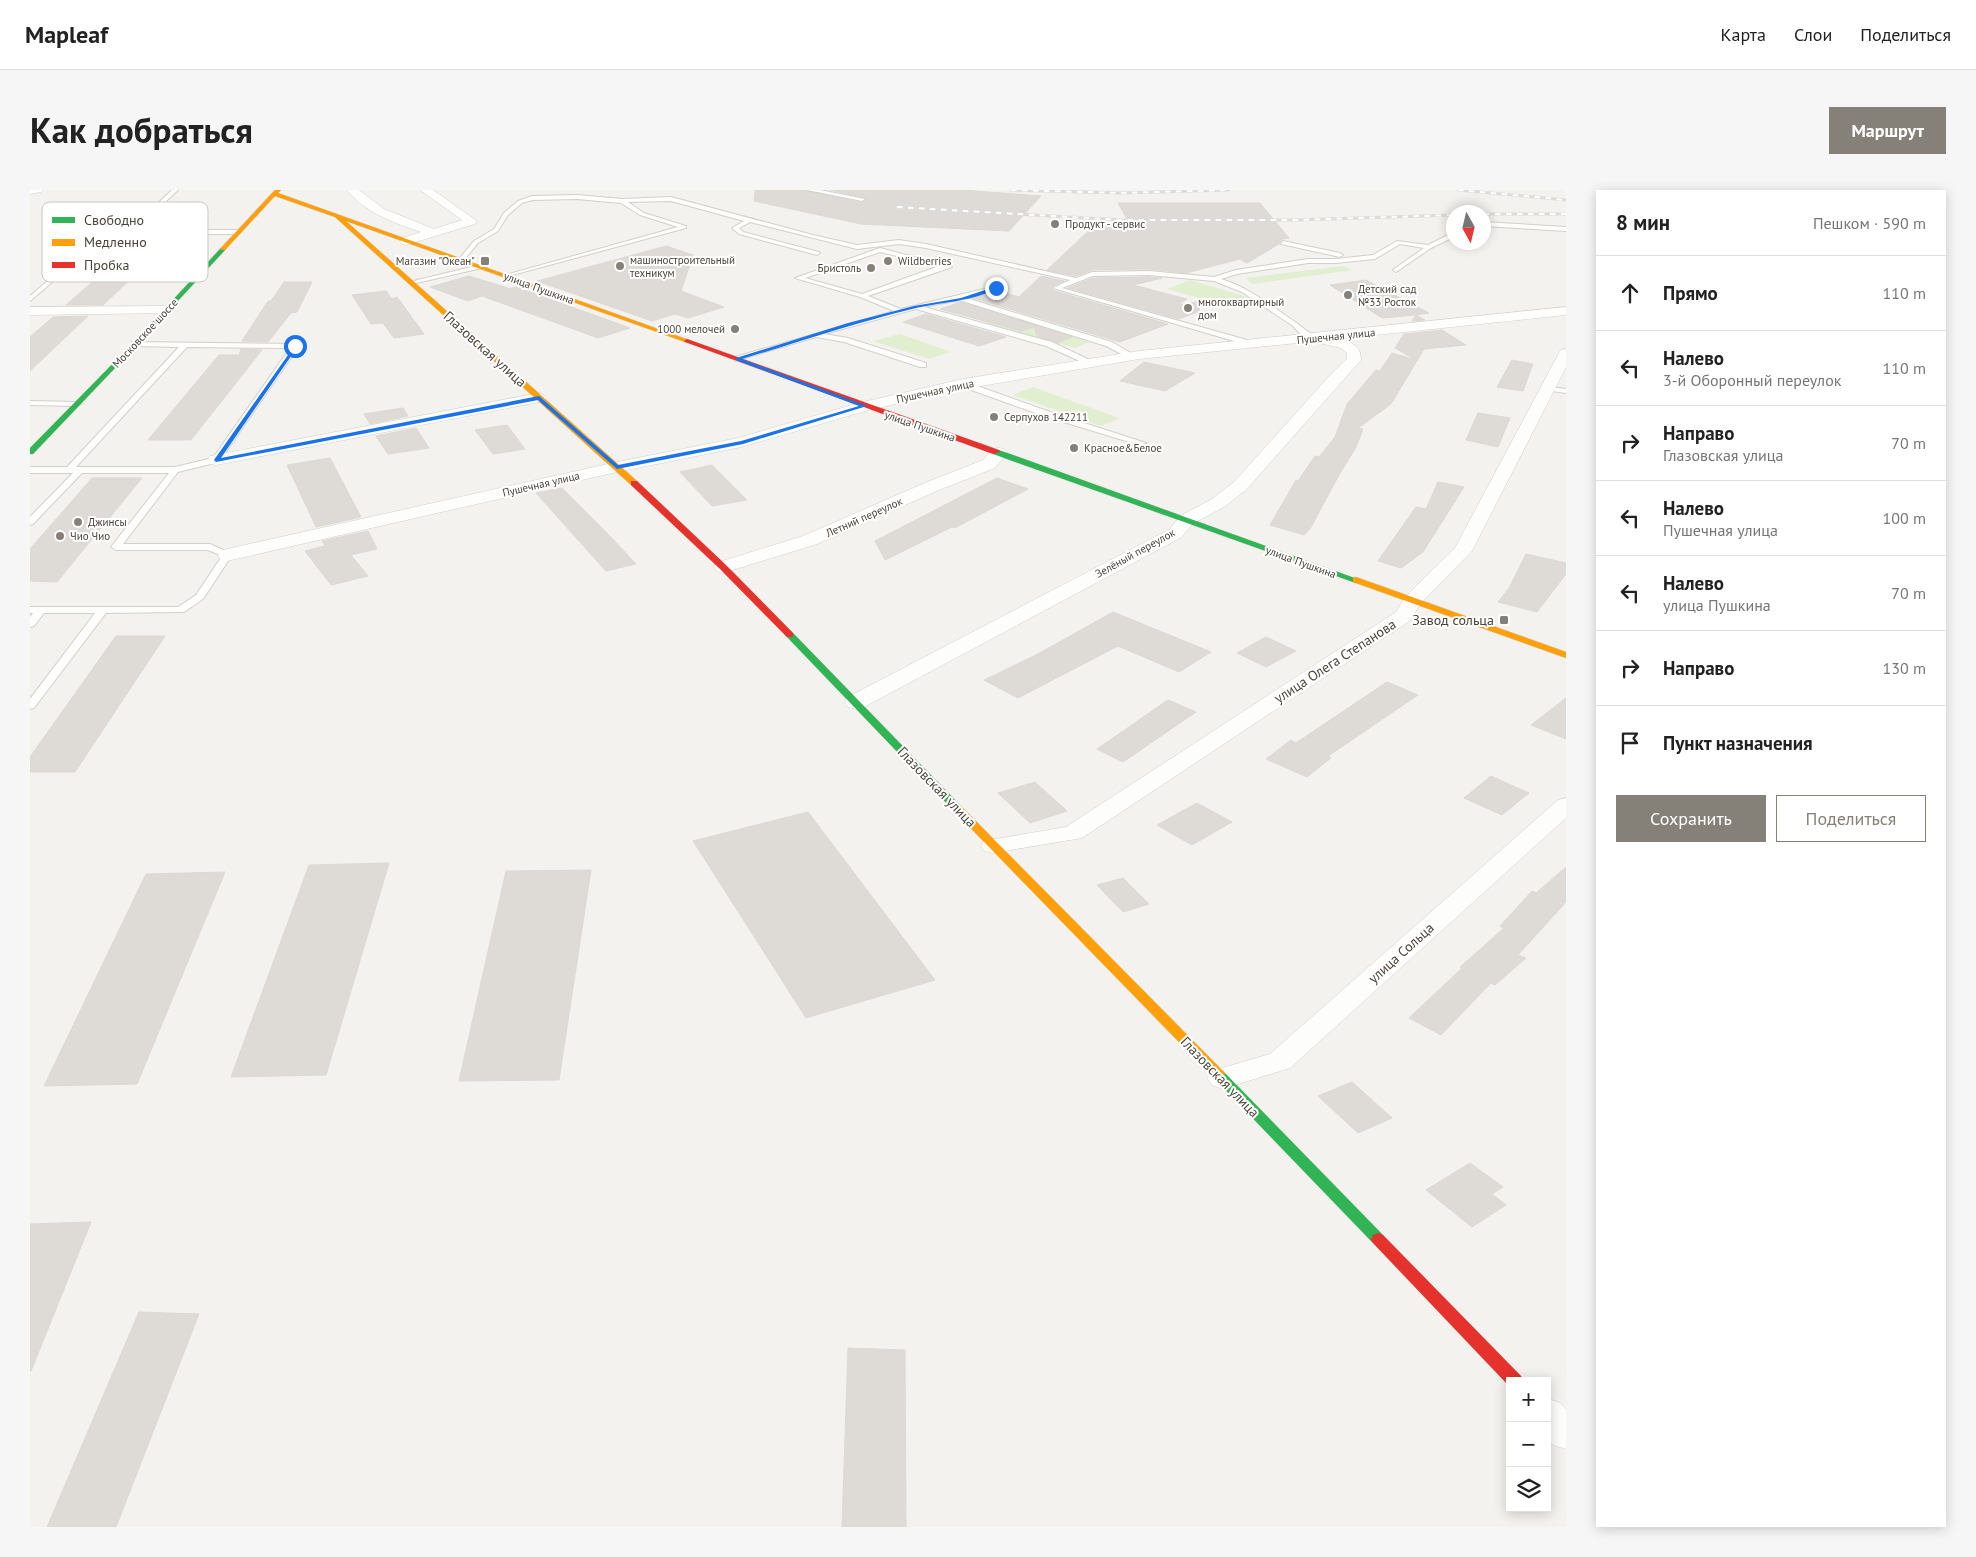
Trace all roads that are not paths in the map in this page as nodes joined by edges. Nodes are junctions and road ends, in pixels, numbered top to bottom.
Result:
1 (36, 190) edge
2 (175, 190) edge
3 (353, 190) edge
4 (426, 190) edge
5 (556, 190) edge
6 (810, 190) edge
7 (30, 191) edge
8 (276, 192) edge
9 (546, 198) junction
10 (862, 199) dead end
11 (162, 202) edge
12 (622, 202) junction
13 (337, 216) junction
14 (750, 220) junction
15 (1491, 225) edge
16 (1566, 230) edge
17 (208, 232) edge
18 (240, 232) junction
19 (435, 233) junction
20 (1446, 238) edge
21 (406, 241) junction
22 (1283, 243) dead end
23 (1429, 247) junction
24 (817, 253) dead end
25 (1352, 259) junction
26 (460, 260) junction
27 (208, 266) edge
28 (480, 267) junction
29 (1396, 270) dead end
30 (507, 276) junction
31 (1214, 279) junction
32 (1077, 280) junction
33 (50, 282) edge
34 (193, 282) edge
35 (412, 282) junction
36 (996, 288) dead end
37 (862, 296) junction
38 (30, 299) edge
39 (962, 299) junction
40 (914, 307) junction
41 (166, 310) junction
42 (30, 311) edge
43 (901, 311) junction
44 (1566, 311) edge
45 (1550, 313) junction
46 (1566, 322) edge
47 (817, 333) junction
48 (1314, 338) junction
49 (135, 344) junction
50 (1251, 344) junction
51 (185, 345) junction
52 (1566, 353) edge
53 (1132, 356) junction
54 (738, 359) junction
55 (1092, 363) junction
56 (923, 365) dead end
57 (963, 384) junction
58 (1557, 390) edge
59 (539, 398) junction
60 (30, 404) edge
61 (77, 404) junction
62 (864, 406) junction
63 (1142, 443) dead end
64 (30, 452) edge
65 (999, 453) junction
66 (216, 460) junction
67 (617, 467) junction
68 (30, 470) edge
69 (69, 470) junction
70 (80, 470) junction
71 (175, 470) junction
72 (1186, 520) junction
73 (30, 522) edge
74 (227, 555) junction
75 (723, 567) junction
76 (1412, 601) junction
77 (35, 610) edge
78 (102, 611) junction
79 (30, 624) edge
80 (1566, 656) edge
81 (856, 702) junction
82 (30, 706) edge
83 (1566, 805) edge
84 (993, 846) junction
85 (1222, 1078) junction
86 (1511, 1377) edge
87 (1551, 1418) edge
88 (1566, 1433) edge

1 - 7 street
2 - 11 lane
3 - 19 street
4 - 19 street
5 - 9 lane
6 - 10 lane
8 - 13 street, улица Пушкина
8 - 18 street, Московское шоссе
9 - 12 lane
9 - 26 lane
12 - 14 lane
12 - 30 lane
13 - 21 street, улица Пушкина
13 - 35 street, Глазовская улица
14 - 24 lane
14 - 32 lane
15 - 16 lane
17 - 18 lane
18 - 27 street, Московское шоссе
19 - 21 street
20 - 23 lane
21 - 26 street, улица Пушкина
22 - 25 lane
23 - 25 lane
23 - 29 lane
25 - 31 lane
26 - 28 street, улица Пушкина
28 - 30 street, улица Пушкина
28 - 35 lane
30 - 54 street, улица Пушкина
31 - 32 lane
31 - 48 lane
32 - 50 lane
33 - 38 lane
34 - 41 street, Московское шоссе
35 - 59 street, Глазовская улица
36 - 39 lane
37 - 37 lane
37 - 43 lane
39 - 40 lane
39 - 53 lane
40 - 43 lane
40 - 55 lane
41 - 42 street
41 - 49 street, Московское шоссе
43 - 47 lane
44 - 45 street, Пушечная улица
45 - 46 street
45 - 48 street, Пушечная улица
47 - 54 lane
47 - 56 lane
48 - 50 street, Пушечная улица
48 - 72 street, Зелёный переулок
49 - 51 lane
49 - 61 street, Московское шоссе
50 - 53 street, Пушечная улица
51 - 66 lane
51 - 69 lane
52 - 58 street, улица Олега Степанова
53 - 55 street, Пушечная улица
54 - 62 street, улица Пушкина
55 - 57 street, Пушечная улица
57 - 62 street, Пушечная улица
57 - 63 lane
58 - 76 street, улица Олега Степанова
59 - 66 street
59 - 67 street, Глазовская улица
60 - 61 lane
61 - 64 street, Московское шоссе
62 - 65 street, улица Пушкина
62 - 67 street, Пушечная улица
65 - 72 street, улица Пушкина
65 - 75 street, Летний переулок
66 - 71 lane
67 - 74 street, Пушечная улица
67 - 75 street, Глазовская улица
68 - 69 lane
69 - 70 lane
70 - 71 lane
70 - 73 lane
71 - 74 lane
72 - 76 street, улица Пушкина
72 - 81 street, Зелёный переулок
74 - 78 lane
75 - 81 street, Глазовская улица
76 - 80 street, улица Пушкина
76 - 84 street, улица Олега Степанова
77 - 78 lane
77 - 79 lane
78 - 82 lane
81 - 84 street, Глазовская улица
83 - 85 street, улица Сольца
84 - 85 street, Глазовская улица
85 - 86 street, Глазовская улица
87 - 88 street

